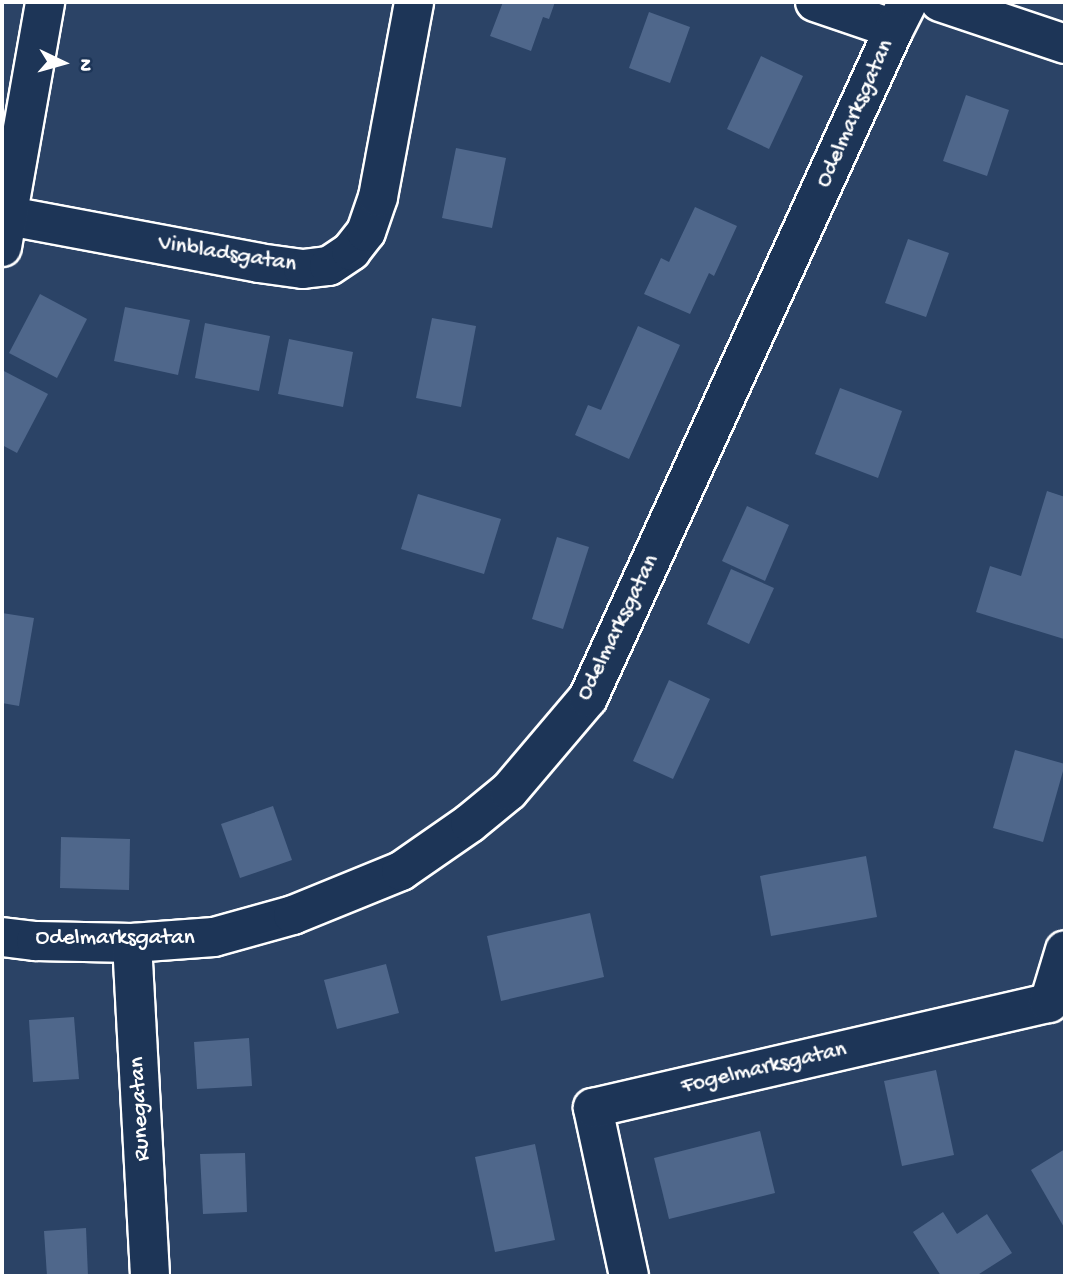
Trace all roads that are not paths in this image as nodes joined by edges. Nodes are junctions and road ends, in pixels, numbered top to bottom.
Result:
1 (45, 2) edge
2 (414, 2) edge
3 (816, 2) edge
4 (940, 2) edge
5 (901, 15) edge
6 (1065, 44) edge
7 (5, 232) edge
8 (2, 937) edge
9 (132, 943) junction
10 (1065, 950) edge
11 (150, 1276) edge
12 (629, 1276) edge

1 - 7 street
2 - 7 street, Vinbladsgatan
3 - 5 street
4 - 6 street
5 - 9 street, Odelmarksgatan
8 - 9 street, Odelmarksgatan
9 - 11 street, Runegatan
10 - 12 street, Fogelmarksgatan

